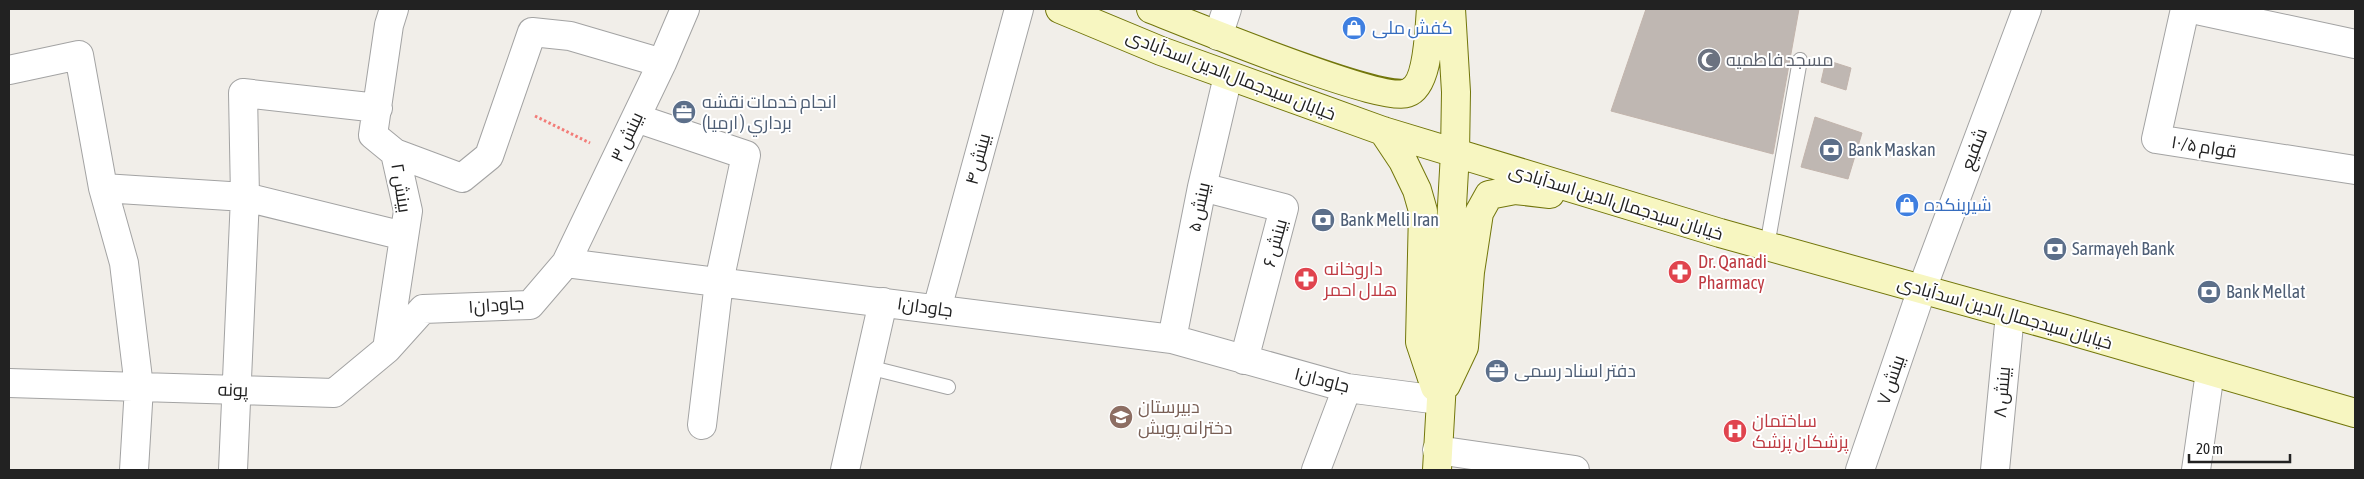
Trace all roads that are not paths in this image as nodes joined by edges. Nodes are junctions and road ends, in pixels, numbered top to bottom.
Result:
1 (394, 9) edge
2 (685, 9) edge
3 (1019, 9) edge
4 (1060, 9) edge
5 (1151, 9) edge
6 (1227, 9) edge
7 (1431, 9) edge
8 (1452, 9) edge
9 (2027, 9) edge
10 (2185, 9) edge
11 (2192, 9) edge
12 (1218, 36) junction
13 (2355, 44) edge
14 (1800, 60) dead end
15 (662, 63) junction
16 (9, 70) edge
17 (1228, 76) junction
18 (378, 108) junction
19 (636, 118) junction
20 (1383, 132) junction
21 (395, 153) junction
22 (1455, 153) junction
23 (2355, 170) edge
24 (1202, 187) junction
25 (103, 188) junction
26 (1596, 196) junction
27 (246, 197) junction
28 (404, 236) junction
29 (1767, 246) junction
30 (566, 263) junction
31 (719, 282) junction
32 (1922, 289) junction
33 (883, 302) junction
34 (423, 309) joint
35 (937, 309) junction
36 (2010, 314) junction
37 (1172, 339) junction
38 (387, 349) junction
39 (1244, 360) junction
40 (868, 367) junction
41 (2210, 372) junction
42 (9, 383) edge
43 (139, 387) junction
44 (948, 387) dead end
45 (1347, 388) junction
46 (236, 390) junction
47 (1440, 400) junction
48 (2355, 413) edge
49 (702, 425) dead end
50 (1437, 460) edge
51 (134, 470) edge
52 (233, 470) edge
53 (845, 470) edge
54 (1316, 470) edge
55 (1575, 470) edge
56 (1860, 470) edge
57 (1995, 470) edge
58 (2196, 470) edge

1 - 18 street, بینش ۲
2 - 15 street, بینش ۳
3 - 35 street, بینش ۴
4 - 17 main road, خیابان سیدجمال‌الدین اسدآبادی
5 - 12 main road
6 - 12 street
7 - 12 main road
8 - 22 main road
9 - 32 street, شفیع
10 - 23 street, قوام ۱۰/۵
11 - 13 street
14 - 29 lane
15 - 19 street, بینش ۳
15 - 21 street
16 - 25 street
17 - 20 main road, خیابان سیدجمال‌الدین اسدآبادی
17 - 24 street, بینش ۵
18 - 21 street, بینش ۲
18 - 27 street
19 - 30 street, بینش ۳
19 - 31 street
20 - 22 main road, خیابان سیدجمال‌الدین اسدآبادی
20 - 47 main road
21 - 28 street, بینش ۲
22 - 26 main road, خیابان سیدجمال‌الدین اسدآبادی
22 - 47 main road
24 - 37 street, بینش ۵
24 - 39 street, بینش ۶
25 - 27 street
25 - 43 street
26 - 29 main road, خیابان سیدجمال‌الدین اسدآبادی
26 - 47 main road
27 - 28 street
27 - 46 street
28 - 38 street, بینش ۲
29 - 32 main road, خیابان سیدجمال‌الدین اسدآبادی
30 - 31 street, جاودان۱
30 - 34 street, جاودان۱
31 - 33 street, جاودان۱
31 - 49 street
32 - 36 main road, خیابان سیدجمال‌الدین اسدآبادی
32 - 56 street, بینش ۷
33 - 35 street, جاودان۱
33 - 40 street
34 - 38 street, پونه
35 - 37 street, جاودان۱
36 - 41 main road, خیابان سیدجمال‌الدین اسدآبادی
36 - 57 street, بینش ۸
37 - 39 street, جاودان۱
38 - 46 street, پونه
39 - 45 street, جاودان۱
40 - 44 lane
40 - 53 street
41 - 48 main road, خیابان سیدجمال‌الدین اسدآبادی
41 - 58 street
42 - 43 street, پونه
43 - 46 street, پونه
43 - 51 street
45 - 47 street, جاودان۱
45 - 54 street
46 - 52 street
47 - 50 main road
50 - 55 street

